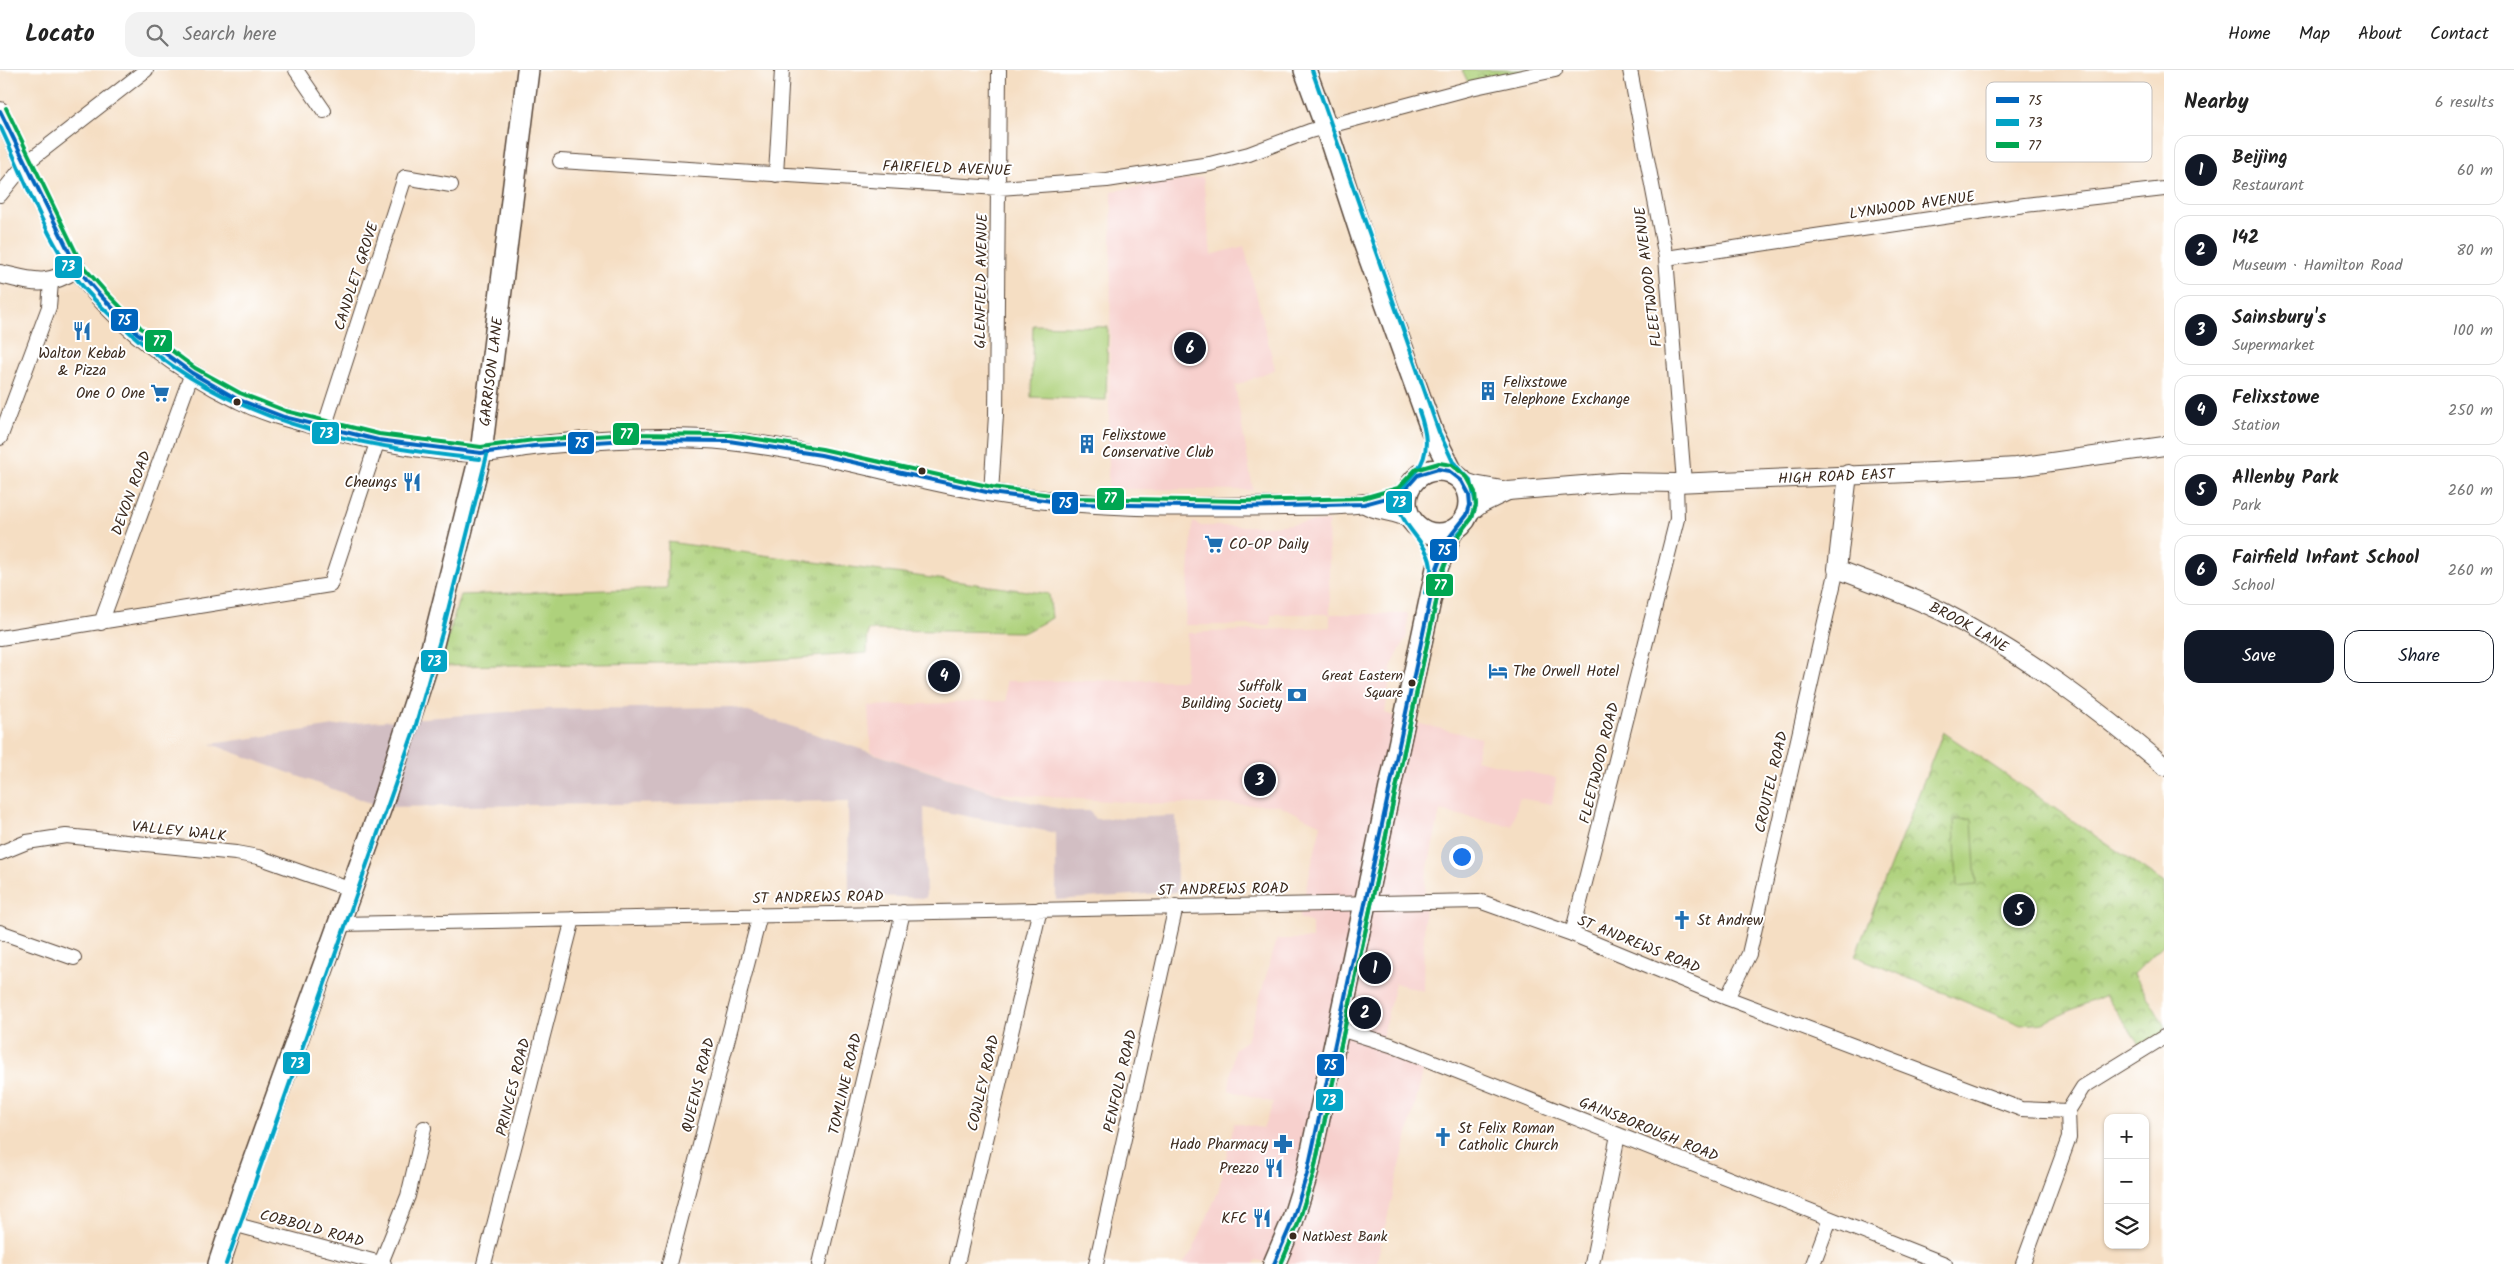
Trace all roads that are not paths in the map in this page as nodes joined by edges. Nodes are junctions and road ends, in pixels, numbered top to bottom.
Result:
1 (146, 70) edge
2 (296, 70) edge
3 (528, 70) edge
4 (782, 70) edge
5 (999, 70) edge
6 (1305, 70) edge
7 (1555, 70) edge
8 (1630, 70) edge
9 (0, 111) edge
10 (324, 112) dead end
11 (1326, 127) junction
12 (560, 161) dead end
13 (25, 164) junction
14 (776, 175) junction
15 (451, 185) dead end
16 (999, 188) junction
17 (2164, 189) edge
18 (0, 195) edge
19 (1666, 258) junction
20 (77, 268) junction
21 (0, 274) edge
22 (51, 282) junction
23 (192, 373) junction
24 (324, 428) junction
25 (1433, 434) junction
26 (0, 438) edge
27 (378, 440) junction
28 (2164, 446) edge
29 (480, 453) junction
30 (1848, 474) junction
31 (1458, 477) junction
32 (1414, 482) junction
33 (1680, 483) junction
34 (1508, 490) junction
35 (991, 492) junction
36 (1364, 504) junction
37 (1467, 515) junction
38 (1416, 525) junction
39 (1452, 531) junction
40 (1437, 568) junction
41 (1837, 569) junction
42 (101, 623) junction
43 (0, 638) edge
44 (2164, 766) edge
45 (0, 853) edge
46 (352, 890) junction
47 (1366, 902) junction
48 (1176, 906) junction
49 (1040, 909) junction
50 (903, 912) junction
51 (760, 915) junction
52 (573, 919) junction
53 (340, 924) junction
54 (0, 932) edge
55 (1572, 934) junction
56 (74, 958) dead end
57 (1728, 998) junction
58 (1340, 1029) junction
59 (2164, 1037) edge
60 (2068, 1111) junction
61 (424, 1128) dead end
62 (1618, 1135) junction
63 (1830, 1218) junction
64 (233, 1224) junction
65 (219, 1264) edge
66 (382, 1264) edge
67 (484, 1264) edge
68 (668, 1264) edge
69 (819, 1264) edge
70 (957, 1264) edge
71 (1096, 1264) edge
72 (1274, 1264) edge
73 (1592, 1264) edge
74 (1813, 1264) edge
75 (1946, 1264) edge
76 (2023, 1264) edge

1 - 13 street
2 - 10 street
3 - 29 main road, GARRISON LANE
4 - 14 street
5 - 16 street, GLENFIELD AVENUE
6 - 11 main road
7 - 11 street, FAIRFIELD AVENUE
8 - 19 street, FLEETWOOD AVENUE
9 - 13 street
11 - 16 street, FAIRFIELD AVENUE
11 - 25 main road
12 - 14 street, FAIRFIELD AVENUE
13 - 18 street
13 - 20 street
14 - 16 street, FAIRFIELD AVENUE
15 - 24 street, CANDLET GROVE
16 - 35 street, GLENFIELD AVENUE
17 - 19 street, LYNWOOD AVENUE
19 - 33 street, FLEETWOOD AVENUE
20 - 22 street
20 - 23 street
21 - 22 street
22 - 26 street
23 - 24 street
23 - 42 street, DEVON ROAD
24 - 27 street
25 - 31 main road
25 - 32 main road
27 - 29 street
27 - 42 street
28 - 30 street, HIGH ROAD EAST
29 - 35 street
29 - 46 main road, GARRISON LANE
30 - 33 street, HIGH ROAD EAST
30 - 41 street
31 - 32 main road
31 - 34 street, HIGH ROAD EAST
31 - 37 main road
32 - 36 street
32 - 38 main road
33 - 34 street, HIGH ROAD EAST
33 - 55 street, FLEETWOOD ROAD
34 - 37 street, HIGH ROAD EAST
35 - 36 street
36 - 38 street
37 - 39 main road
38 - 39 main road
38 - 40 main road
39 - 40 main road
40 - 47 main road
41 - 44 street, BROOK LANE
41 - 57 street, CROUTEL ROAD
42 - 43 street
45 - 46 street, VALLEY WALK
46 - 53 main road, GARRISON LANE
47 - 48 street, ST ANDREWS ROAD
47 - 55 street, ST ANDREWS ROAD
47 - 58 main road
48 - 49 street, ST ANDREWS ROAD
48 - 71 street, PENFOLD ROAD
49 - 50 street, ST ANDREWS ROAD
49 - 70 street, COWLEY ROAD
50 - 51 street, ST ANDREWS ROAD
50 - 69 street, TOMLINE ROAD
51 - 52 street, ST ANDREWS ROAD
51 - 68 street, QUEENS ROAD
52 - 53 street, ST ANDREWS ROAD
52 - 67 street, PRINCES ROAD
53 - 64 main road, GARRISON LANE
54 - 56 street
55 - 57 street, ST ANDREWS ROAD
57 - 60 street, ST ANDREWS ROAD
58 - 62 street, GAINSBOROUGH ROAD
58 - 72 main road
59 - 60 street
60 - 76 street
61 - 66 street
62 - 63 street, GAINSBOROUGH ROAD
62 - 73 street
63 - 74 street
63 - 75 street, GAINSBOROUGH ROAD
64 - 65 main road, GARRISON LANE
64 - 66 street, COBBOLD ROAD

